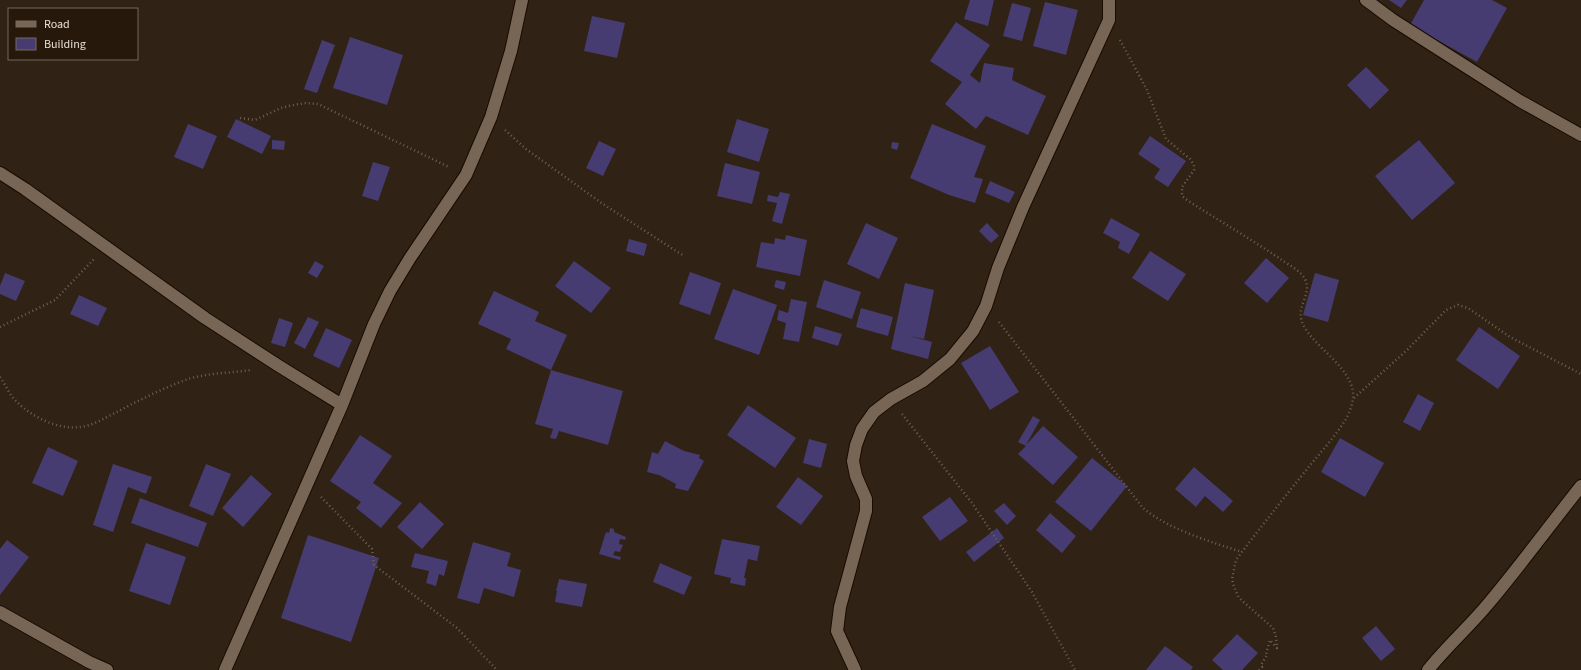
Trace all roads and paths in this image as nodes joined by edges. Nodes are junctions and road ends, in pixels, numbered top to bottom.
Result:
1 (522, 0) edge
2 (1109, 0) edge
3 (1366, 0) edge
4 (1109, 20) junction
5 (492, 117) junction
6 (240, 118) dead end
7 (1581, 135) edge
8 (0, 173) edge
9 (466, 176) junction
10 (106, 247) junction
11 (684, 256) dead end
12 (986, 306) junction
13 (0, 327) edge
14 (279, 366) junction
15 (1581, 374) edge
16 (0, 377) edge
17 (1354, 398) junction
18 (891, 399) junction
19 (342, 405) junction
20 (308, 483) junction
21 (1581, 486) edge
22 (1242, 552) junction
23 (0, 612) edge
24 (107, 670) edge
25 (225, 670) edge
26 (498, 670) edge
27 (855, 670) edge
28 (1075, 670) edge
29 (1259, 670) edge
30 (1428, 670) edge

1 - 5 street
2 - 4 street
3 - 7 street
4 - 12 street
4 - 17 path
5 - 9 street
5 - 11 path
6 - 9 path
8 - 10 street
9 - 19 street
10 - 13 path
10 - 14 street
12 - 18 street
12 - 22 path
14 - 16 path
14 - 19 street
15 - 17 path
17 - 22 path
18 - 27 street
18 - 28 path
19 - 20 street
20 - 25 street
20 - 26 path
21 - 30 street
22 - 29 path
23 - 24 street

